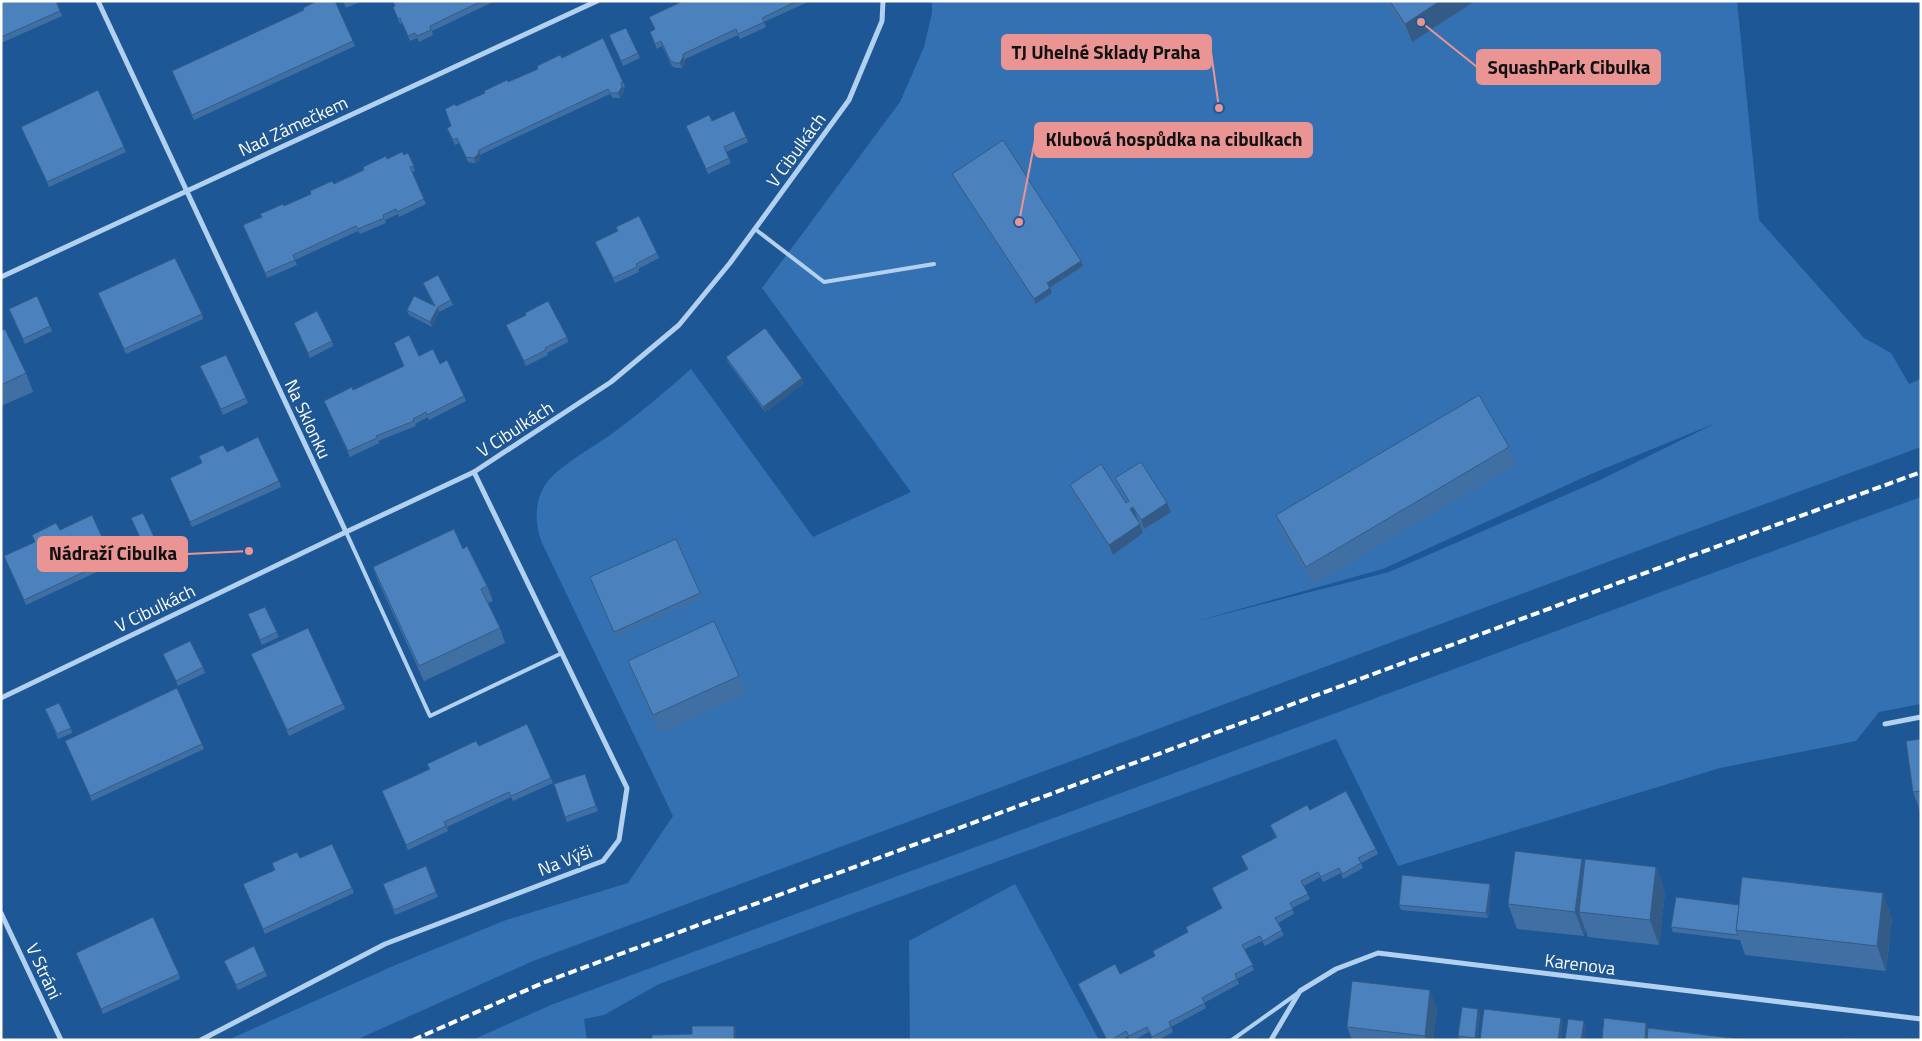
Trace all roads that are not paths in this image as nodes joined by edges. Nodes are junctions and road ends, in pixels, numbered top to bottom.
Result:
1 (98, 1) edge
2 (597, 1) edge
3 (882, 1) edge
4 (187, 190) junction
5 (755, 229) junction
6 (934, 264) dead end
7 (1, 276) edge
8 (474, 472) junction
9 (346, 532) junction
10 (562, 653) junction
11 (1, 698) edge
12 (1921, 717) edge
13 (1885, 724) dead end
14 (1, 914) edge
15 (1300, 991) junction
16 (1921, 1019) edge
17 (61, 1040) edge
18 (201, 1040) edge
19 (1232, 1040) edge
20 (1271, 1040) edge

1 - 4 street, Na Sklonku
2 - 4 street, Nad Zámečkem
3 - 5 street, V Cibulkách
4 - 7 street, Nad Zámečkem
4 - 9 street, Na Sklonku
5 - 6 lane
5 - 8 street, V Cibulkách
8 - 9 street, V Cibulkách
8 - 10 street, Na Výši
9 - 10 lane, Na Sklonku
9 - 11 street, V Cibulkách
10 - 18 street, Na Výši
12 - 13 street
14 - 17 street, V Stráni
15 - 16 street, Karenova
15 - 19 lane
15 - 20 street, Karenova

